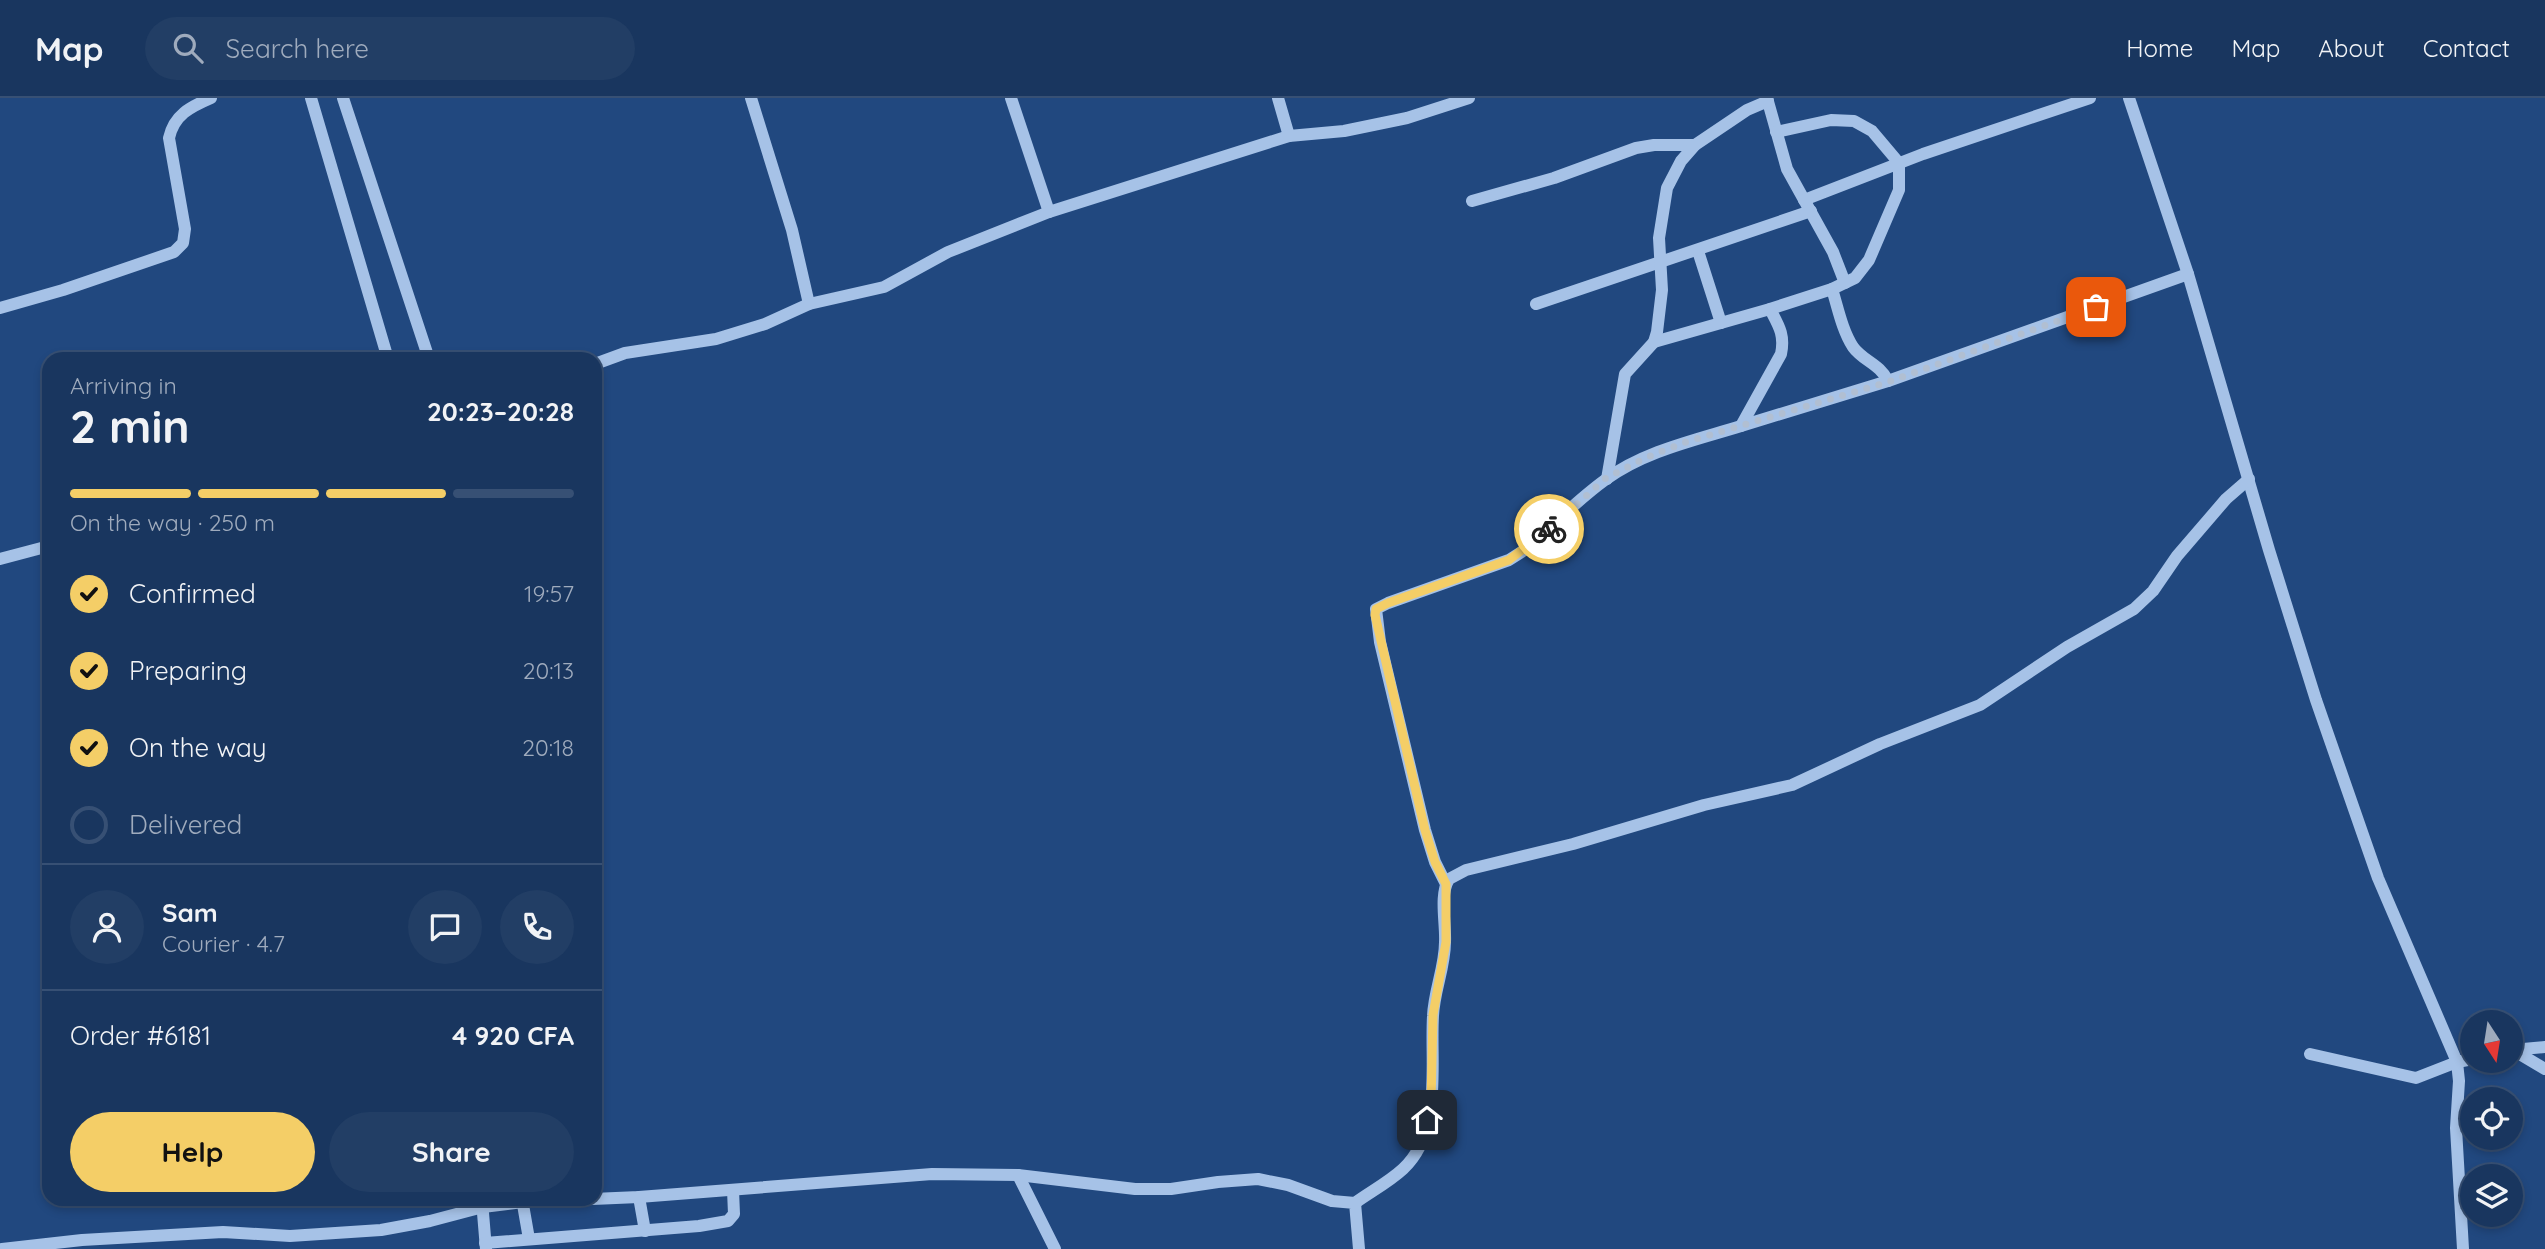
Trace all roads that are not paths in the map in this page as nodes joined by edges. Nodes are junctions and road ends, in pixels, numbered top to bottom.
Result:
1 (211, 98) edge
2 (311, 98) edge
3 (343, 98) edge
4 (751, 98) edge
5 (1011, 98) edge
6 (1279, 98) edge
7 (1469, 98) edge
8 (2090, 98) edge
9 (2129, 98) edge
10 (1768, 100) edge
11 (1776, 132) junction
12 (1289, 136) junction
13 (1695, 145) junction
14 (1899, 163) junction
15 (1804, 200) junction
16 (1472, 201) dead end
17 (1811, 211) junction
18 (1049, 212) junction
19 (1698, 251) junction
20 (1661, 262) junction
21 (2188, 274) junction
22 (1845, 284) junction
23 (1832, 289) junction
24 (808, 304) junction
25 (1536, 304) dead end
26 (0, 308) edge
27 (1770, 309) junction
28 (1721, 323) junction
29 (1654, 342) junction
30 (386, 352) edge
31 (427, 352) edge
32 (602, 362) edge
33 (1888, 382) junction
34 (1741, 426) junction
35 (1606, 478) junction
36 (2249, 479) junction
37 (42, 547) edge
38 (0, 559) edge
39 (1446, 884) junction
40 (2545, 1047) edge
41 (2524, 1049) edge
42 (2310, 1054) dead end
43 (2524, 1057) edge
44 (2460, 1061) edge
45 (2457, 1062) junction
46 (2545, 1069) edge
47 (1018, 1175) junction
48 (733, 1190) junction
49 (639, 1197) junction
50 (602, 1198) edge
51 (1355, 1203) junction
52 (474, 1206) edge
53 (483, 1206) edge
54 (524, 1206) edge
55 (645, 1231) junction
56 (529, 1239) junction
57 (486, 1246) edge
58 (2, 1249) edge
59 (1055, 1249) edge
60 (1359, 1249) edge
61 (2463, 1249) edge

1 - 26 street
2 - 30 street
3 - 31 street
4 - 24 street
5 - 18 street
6 - 12 street
7 - 12 street
8 - 14 street
9 - 21 street
10 - 11 street
10 - 13 street
11 - 14 street
11 - 15 street
12 - 18 street
13 - 16 street
13 - 20 street
14 - 15 street
14 - 22 street
15 - 17 street
17 - 19 street
17 - 22 street
18 - 24 street
19 - 20 street
19 - 28 street
20 - 25 street
20 - 29 street
21 - 33 street
21 - 36 street
22 - 23 street
23 - 27 street
23 - 33 street
24 - 32 street
27 - 28 street
27 - 34 street
28 - 29 street
29 - 35 street
33 - 34 street
34 - 35 street
35 - 39 street
36 - 39 street
36 - 45 street
37 - 38 street
39 - 51 street
40 - 41 street
42 - 45 street
43 - 46 street
44 - 45 street
45 - 61 street
47 - 48 street
47 - 51 street
47 - 59 street
48 - 49 street
48 - 55 street
49 - 50 street
49 - 55 street
51 - 60 street
52 - 58 street
53 - 57 street
54 - 56 street
55 - 56 street
56 - 57 street

